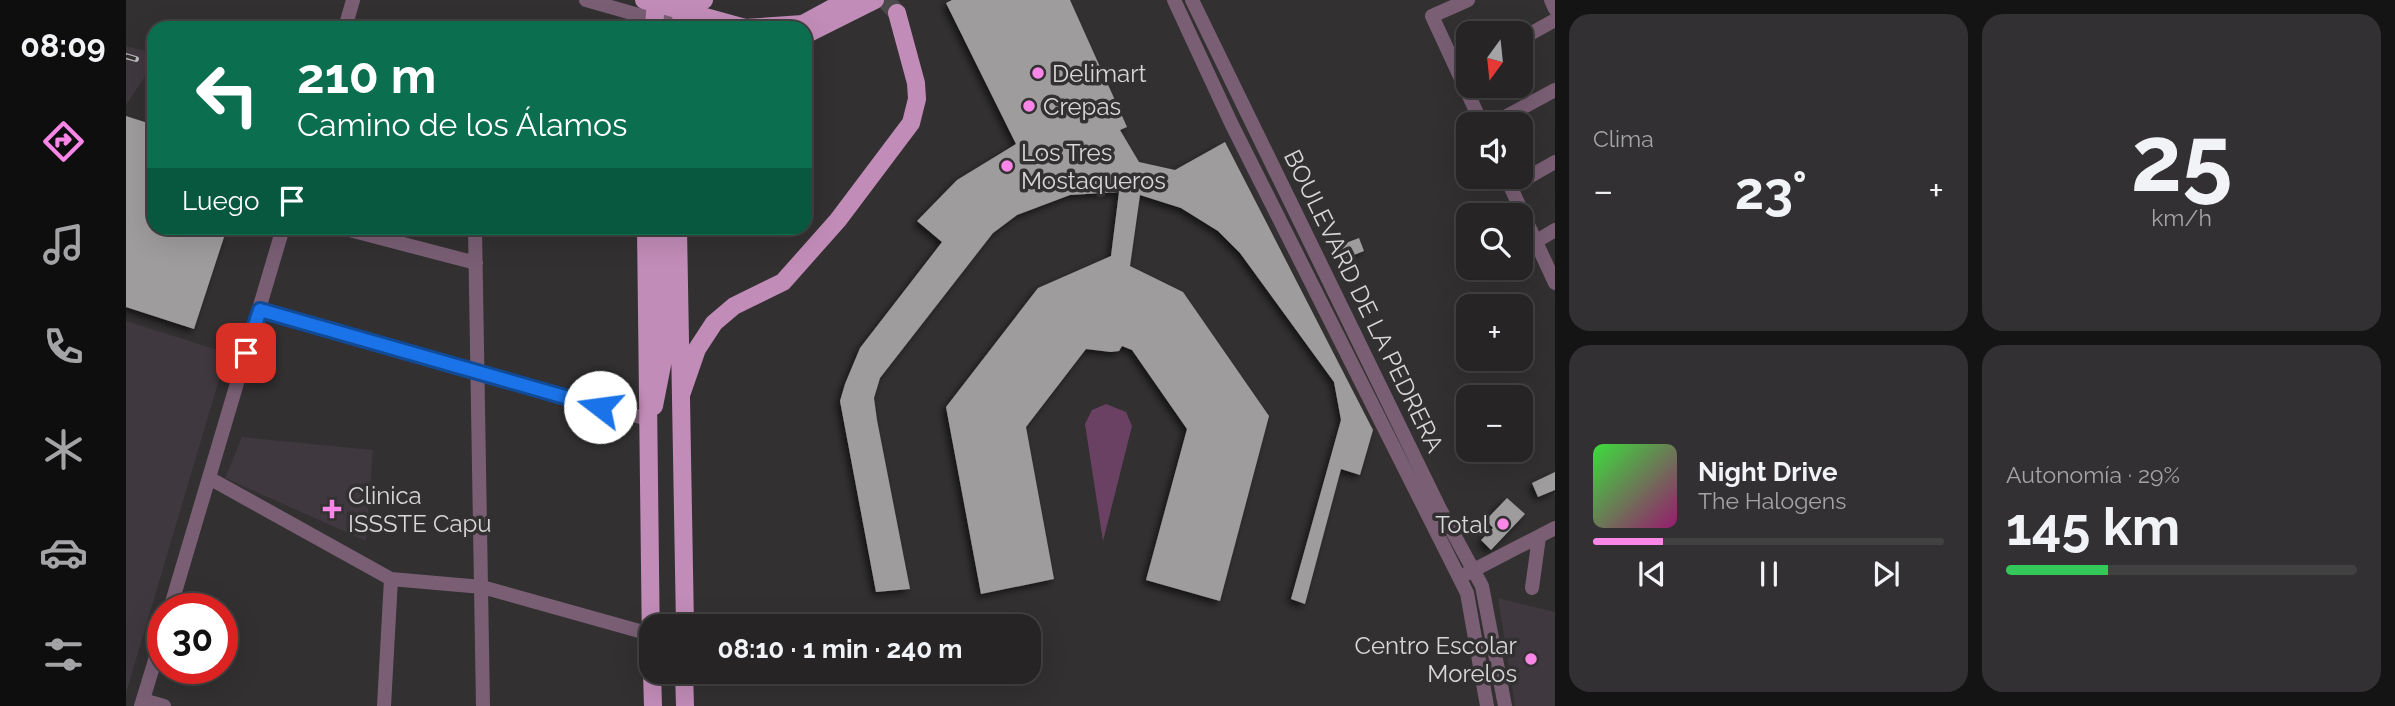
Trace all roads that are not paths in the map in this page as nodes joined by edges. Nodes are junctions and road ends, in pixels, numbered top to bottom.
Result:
1 (353, 0) edge
2 (586, 0) edge
3 (644, 0) edge
4 (656, 0) edge
5 (847, 0) edge
6 (875, 0) edge
7 (1174, 0) edge
8 (1192, 0) edge
9 (1468, 0) edge
10 (1551, 0) edge
11 (693, 2) edge
12 (1555, 9) edge
13 (897, 13) tunnel mouth
14 (1555, 20) edge
15 (347, 21) edge
16 (646, 21) edge
17 (655, 21) edge
18 (684, 21) edge
19 (720, 21) edge
20 (808, 21) edge
21 (812, 32) edge
22 (1533, 32) edge
23 (1456, 59) edge
24 (1555, 90) edge
25 (1514, 112) edge
26 (1555, 162) edge
27 (1533, 171) edge
28 (1511, 189) edge
29 (1555, 230) edge
30 (281, 235) edge
31 (369, 235) edge
32 (475, 235) edge
33 (646, 235) edge
34 (662, 235) edge
35 (678, 235) edge
36 (1535, 242) junction
37 (476, 263) junction
38 (1555, 283) edge
39 (260, 310) junction
40 (478, 374) junction
41 (681, 395) junction
42 (648, 419) junction
43 (209, 478) junction
44 (1555, 528) edge
45 (681, 532) junction
46 (652, 533) junction
47 (1539, 537) junction
48 (1474, 570) junction
49 (1459, 578) junction
50 (391, 579) junction
51 (482, 587) junction
52 (1532, 588) dead end
53 (175, 593) edge
54 (650, 614) edge
55 (684, 614) edge
56 (639, 631) edge
57 (148, 684) edge
58 (652, 684) edge
59 (684, 684) edge
60 (142, 703) edge
61 (164, 706) edge
62 (384, 706) edge
63 (483, 706) edge
64 (653, 706) edge
65 (685, 706) edge
66 (1487, 706) edge
67 (1505, 706) edge

1 - 15 street
2 - 16 street
3 - 19 main road, bridge
4 - 17 main road
5 - 20 main road, bridge
6 - 21 main road
7 - 49 street, BOULEVARD DE LA PEDRERA
8 - 48 street, BOULEVARD DE LA PEDRERA
9 - 23 street
10 - 12 street
11 - 18 main road
13 - 41 main road
14 - 22 street
24 - 25 street
26 - 27 street
28 - 36 street
29 - 36 street
30 - 39 street
31 - 37 street
32 - 37 street
33 - 42 main road
34 - 42 main road
35 - 41 main road
36 - 38 street
37 - 40 street
39 - 40 street
39 - 43 street
40 - 42 street
40 - 51 street
41 - 45 main road
42 - 46 main road
43 - 50 street
43 - 53 street
44 - 47 street
45 - 46 main road
45 - 55 main road
46 - 54 main road
47 - 48 street
47 - 52 street
48 - 49 street
48 - 67 street, BOULEVARD DE LA PEDRERA
49 - 66 street, BOULEVARD DE LA PEDRERA
50 - 51 street
50 - 62 street
51 - 56 street
51 - 63 street
57 - 60 street
58 - 64 main road
59 - 65 main road
60 - 61 street

